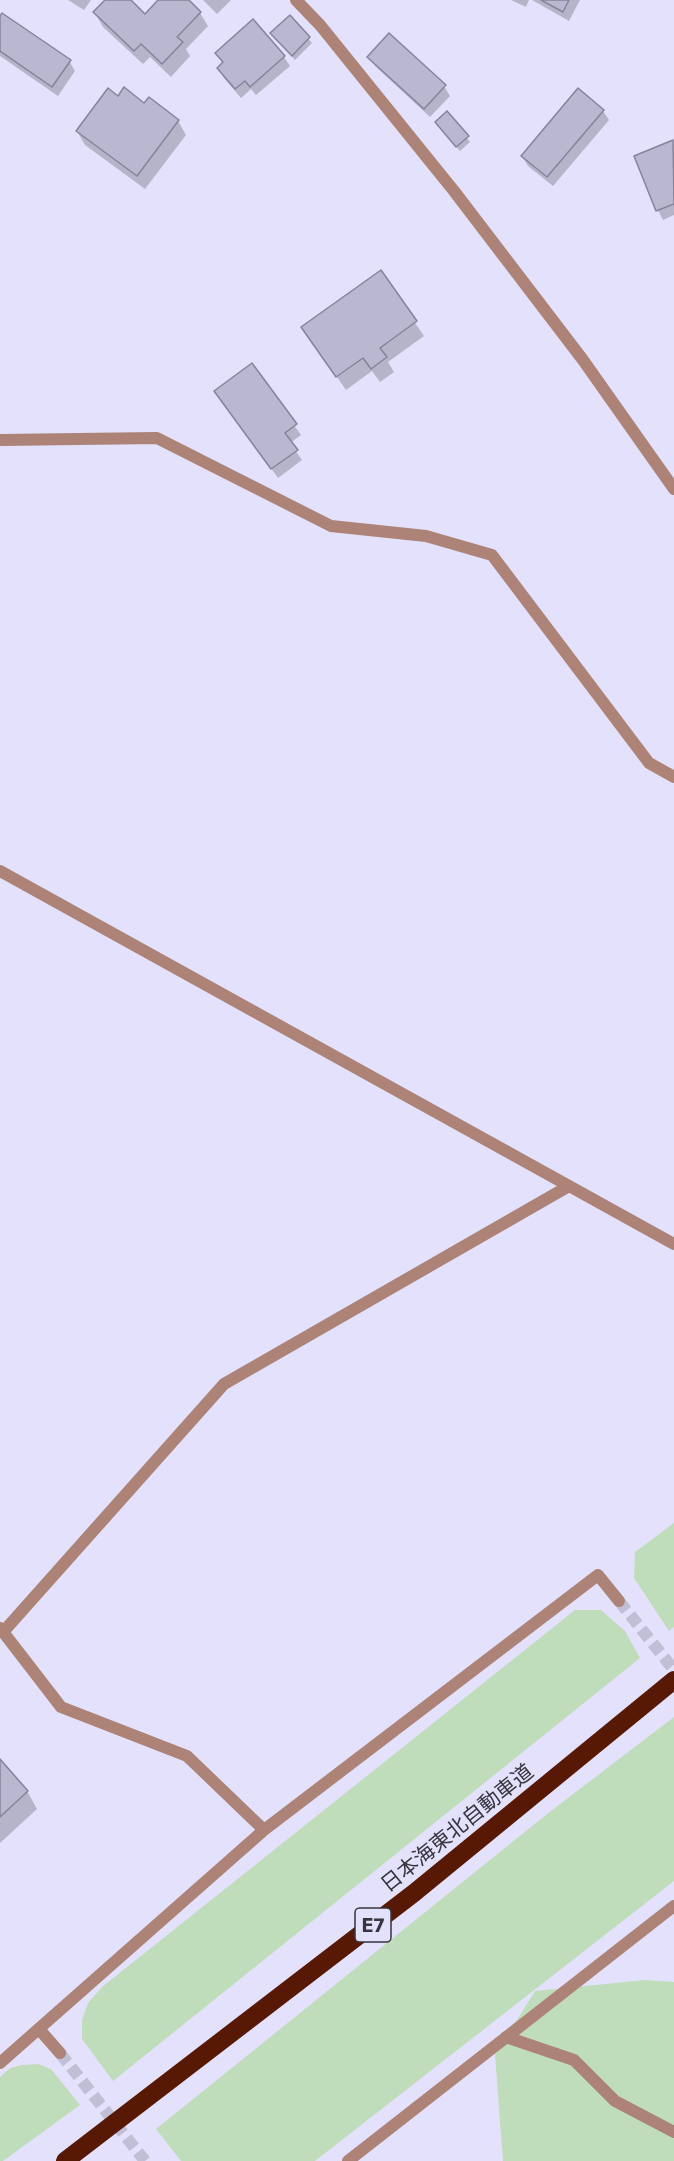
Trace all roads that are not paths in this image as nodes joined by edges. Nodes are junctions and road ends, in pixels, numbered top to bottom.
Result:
1 (296, 0) edge
2 (0, 440) edge
3 (674, 489) edge
4 (674, 777) edge
5 (0, 871) edge
6 (569, 1186) junction
7 (674, 1244) edge
8 (619, 1601) tunnel mouth
9 (2, 1629) edge
10 (674, 1680) edge
11 (264, 1830) junction
12 (674, 1906) edge
13 (39, 2029) junction
14 (506, 2037) junction
15 (60, 2053) tunnel mouth
16 (0, 2063) edge
17 (674, 2132) edge
18 (65, 2161) edge
19 (348, 2161) edge

1 - 3 street
2 - 4 street
5 - 6 street
6 - 7 street
6 - 9 street
8 - 11 street
9 - 11 street
10 - 18 highway, 日本海東北自動車道 / E7
11 - 13 street
12 - 14 street
13 - 15 street
13 - 16 street
14 - 17 street
14 - 19 street

